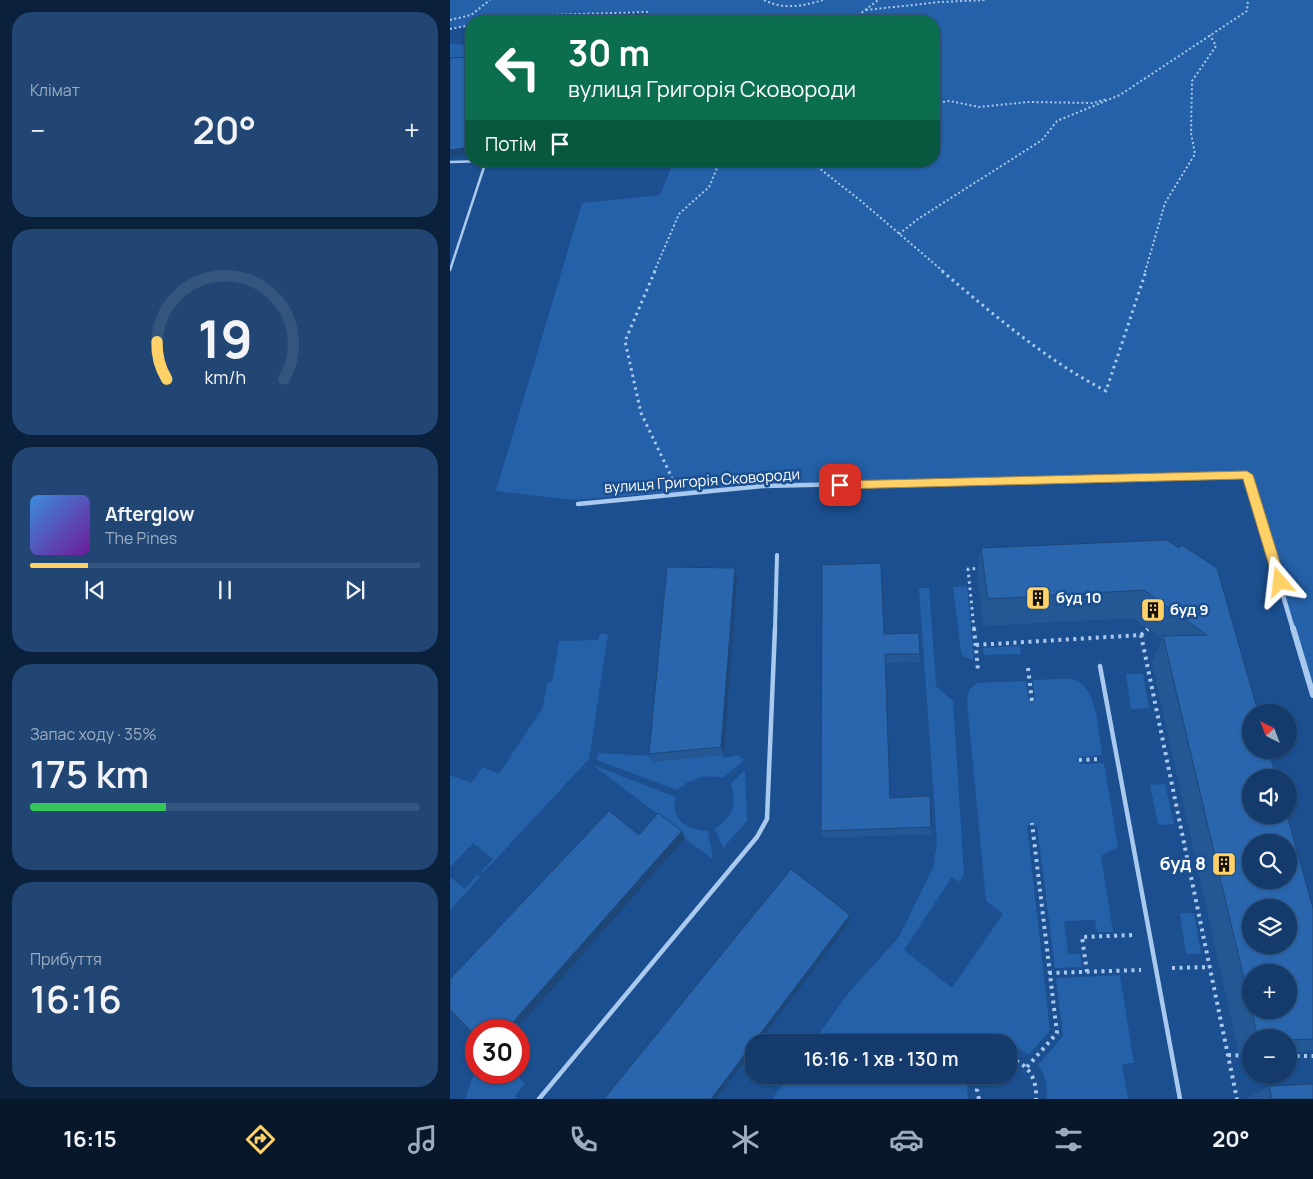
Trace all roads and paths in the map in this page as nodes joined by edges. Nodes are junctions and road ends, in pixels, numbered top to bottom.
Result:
1 (490, 0) edge
2 (764, 0) edge
3 (823, 0) edge
4 (878, 0) edge
5 (987, 0) edge
6 (1248, 0) edge
7 (866, 10) junction
8 (468, 15) edge
9 (549, 15) edge
10 (651, 15) edge
11 (859, 15) edge
12 (465, 16) edge
13 (450, 20) edge
14 (465, 26) edge
15 (450, 29) edge
16 (1210, 35) junction
17 (1120, 96) junction
18 (940, 102) edge
19 (450, 162) edge
20 (465, 162) edge
21 (484, 167) edge
22 (717, 167) edge
23 (817, 167) edge
24 (899, 234) junction
25 (450, 270) edge
26 (680, 494) junction
27 (578, 504) dead end
28 (777, 555) dead end
29 (988, 568) edge
30 (1148, 629) edge
31 (1142, 636) junction
32 (976, 645) junction
33 (1100, 666) dead end
34 (1028, 668) dead end
35 (978, 670) dead end
36 (1313, 695) edge
37 (1032, 701) dead end
38 (1159, 720) junction
39 (1165, 720) dead end
40 (1117, 759) junction
41 (1079, 760) dead end
42 (1032, 824) dead end
43 (1183, 836) junction
44 (1191, 836) dead end
45 (1150, 935) junction
46 (1210, 967) junction
47 (1156, 969) junction
48 (1087, 972) junction
49 (1049, 973) junction
50 (1228, 1055) junction
51 (1242, 1056) edge
52 (1297, 1056) edge
53 (1313, 1056) edge
54 (1017, 1060) edge
55 (1027, 1067) junction
56 (978, 1084) edge
57 (539, 1099) edge
58 (979, 1099) edge
59 (1036, 1099) edge
60 (1180, 1099) edge
61 (1237, 1099) edge

1 - 8 path
2 - 3 path
4 - 7 path
5 - 7 path
6 - 16 path
7 - 11 path
9 - 10 path
12 - 13 path
14 - 15 path
16 - 17 path
16 - 24 path
17 - 18 path
17 - 24 path
19 - 20 lane
21 - 25 lane
22 - 26 path
23 - 24 path
26 - 27 street, вулиця Григорія Сковороди
26 - 36 street, вулиця Григорія Сковороди
28 - 57 lane
29 - 32 path
30 - 31 path
31 - 32 path
31 - 38 path
32 - 35 path
33 - 40 lane
34 - 37 path
38 - 39 path
38 - 43 path
40 - 41 path
40 - 45 lane
42 - 49 path
43 - 44 path
43 - 46 path
45 - 47 lane
45 - 48 path
46 - 47 path
46 - 50 path
47 - 48 path
47 - 60 lane
48 - 49 path
49 - 55 path
50 - 51 path
50 - 61 path
52 - 53 path
54 - 55 path
55 - 59 path
56 - 58 path

